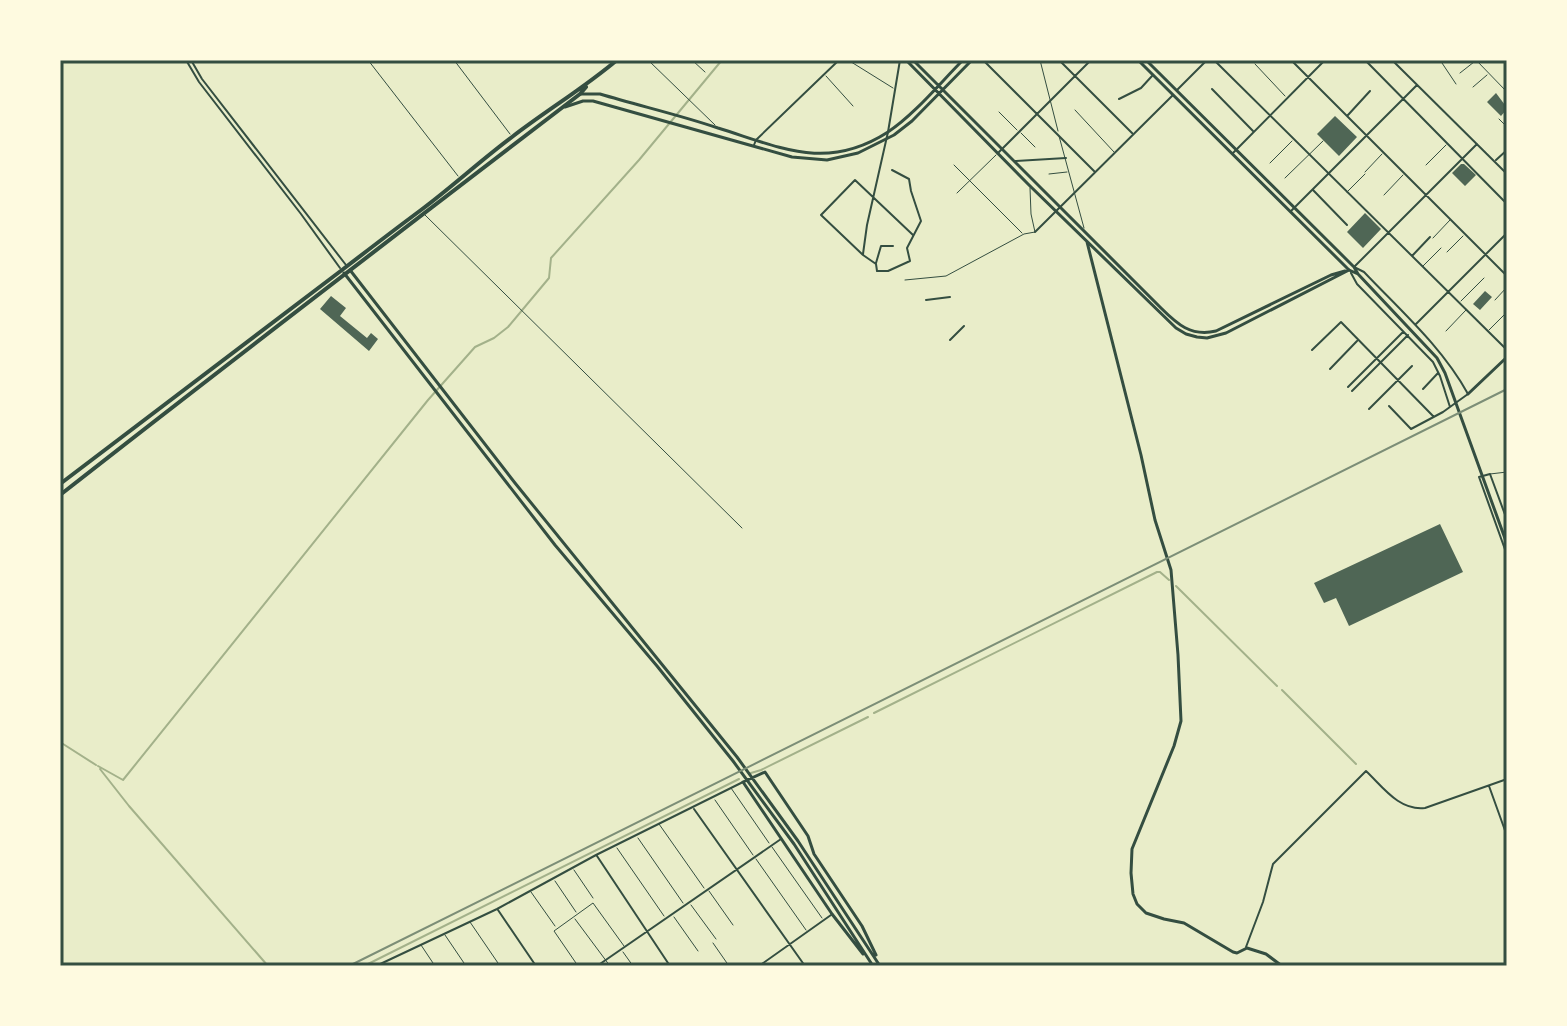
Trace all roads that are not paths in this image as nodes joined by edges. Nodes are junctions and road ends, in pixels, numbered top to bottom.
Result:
1 (186, 60) edge
2 (191, 60) edge
3 (368, 60) edge
4 (454, 60) edge
5 (617, 60) edge
6 (648, 60) edge
7 (692, 60) edge
8 (839, 60) edge
9 (848, 60) edge
10 (900, 60) edge
11 (906, 60) edge
12 (913, 60) edge
13 (963, 60) edge
14 (972, 60) edge
15 (983, 60) edge
16 (1040, 60) edge
17 (1059, 60) edge
18 (1091, 60) edge
19 (1138, 60) edge
20 (1146, 60) edge
21 (1207, 60) edge
22 (1214, 60) edge
23 (1291, 60) edge
24 (1325, 60) edge
25 (1365, 60) edge
26 (1392, 60) edge
27 (1440, 60) edge
28 (1476, 60) edge
29 (1255, 64) dead end
30 (705, 72) dead end
31 (1460, 73) dead end
32 (1489, 73) junction
33 (825, 74) junction
34 (1153, 75) junction
35 (1075, 76) junction
36 (1308, 77) junction
37 (593, 80) junction
38 (1456, 84) dead end
39 (939, 85) junction
40 (1417, 85) junction
41 (1473, 87) dead end
42 (935, 89) junction
43 (943, 89) junction
44 (1212, 89) dead end
45 (895, 90) junction
46 (1177, 90) junction
47 (1370, 91) dead end
48 (1507, 92) edge
49 (580, 94) junction
50 (939, 94) junction
51 (1173, 95) junction
52 (1287, 98) junction
53 (1404, 98) junction
54 (1051, 99) junction
55 (1119, 99) dead end
56 (559, 106) junction
57 (853, 106) dead end
58 (1075, 110) dead end
59 (999, 112) dead end
60 (1037, 114) junction
61 (1270, 115) junction
62 (1347, 116) junction
63 (1499, 119) dead end
64 (717, 127) junction
65 (1507, 127) edge
66 (1254, 131) junction
67 (888, 132) junction
68 (1019, 132) junction
69 (1133, 134) junction
70 (1058, 135) junction
71 (1367, 135) junction
72 (512, 137) junction
73 (728, 138) junction
74 (1294, 139) junction
75 (756, 140) junction
76 (887, 140) junction
77 (1323, 141) dead end
78 (1448, 143) junction
79 (1477, 144) junction
80 (754, 146) junction
81 (1035, 147) dead end
82 (1002, 149) junction
83 (1236, 149) junction
84 (1507, 150) edge
85 (1384, 152) junction
86 (998, 153) junction
87 (1115, 153) junction
88 (1232, 154) junction
89 (1309, 154) junction
90 (1066, 158) junction
91 (1463, 158) junction
92 (1014, 161) junction
93 (1495, 162) junction
94 (1270, 163) dead end
95 (954, 165) dead end
96 (1426, 165) dead end
97 (892, 170) dead end
98 (1069, 172) junction
99 (1095, 172) junction
100 (1329, 173) junction
101 (1405, 173) junction
102 (1049, 174) dead end
103 (1507, 174) edge
104 (459, 178) junction
105 (1285, 178) dead end
106 (970, 180) junction
107 (1029, 185) junction
108 (1313, 189) junction
109 (1347, 192) junction
110 (957, 193) dead end
111 (1074, 193) junction
112 (1426, 194) junction
113 (1384, 195) dead end
114 (874, 197) junction
115 (1507, 204) edge
116 (1295, 207) junction
117 (1058, 209) junction
118 (423, 212) junction
119 (1290, 212) junction
120 (1451, 219) junction
121 (1347, 225) dead end
122 (1084, 231) junction
123 (1035, 232) junction
124 (1388, 233) junction
125 (1507, 233) edge
126 (1024, 234) junction
127 (1465, 234) junction
128 (913, 235) junction
129 (1431, 238) joint
130 (1087, 242) junction
131 (893, 246) dead end
132 (1441, 248) dead end
133 (1447, 252) dead end
134 (863, 255) junction
135 (1486, 255) junction
136 (1412, 256) junction
137 (876, 264) junction
138 (1422, 266) junction
139 (1354, 267) junction
140 (1349, 270) junction
141 (346, 271) junction
142 (1358, 274) junction
143 (1507, 276) edge
144 (1484, 278) dead end
145 (905, 280) dead end
146 (1507, 287) edge
147 (1448, 292) junction
148 (950, 297) dead end
149 (926, 300) dead end
150 (1495, 300) dead end
151 (1459, 303) junction
152 (1466, 310) junction
153 (1507, 312) edge
154 (1415, 325) junction
155 (964, 326) dead end
156 (1404, 331) junction
157 (1446, 331) dead end
158 (1488, 331) junction
159 (1408, 335) junction
160 (950, 340) dead end
161 (1358, 340) junction
162 (1312, 350) dead end
163 (1507, 350) edge
164 (1507, 357) edge
165 (1377, 358) junction
166 (1381, 362) junction
167 (1412, 366) dead end
168 (1330, 369) dead end
169 (1439, 373) junction
170 (1398, 379) junction
171 (1348, 387) dead end
172 (1423, 389) dead end
173 (1352, 391) dead end
174 (1468, 394) junction
175 (1389, 406) dead end
176 (1451, 408) junction
177 (1369, 409) dead end
178 (1434, 417) junction
179 (1507, 472) edge
180 (1490, 474) junction
181 (60, 484) edge
182 (60, 495) edge
183 (1507, 520) edge
184 (742, 528) dead end
185 (1507, 544) edge
186 (1507, 555) edge
187 (623, 621) junction
188 (1507, 779) edge
189 (743, 782) junction
190 (1489, 785) junction
191 (731, 788) junction
192 (713, 798) junction
193 (694, 808) junction
194 (1507, 817) edge
195 (1501, 819) junction
196 (659, 824) junction
197 (636, 836) junction
198 (1507, 836) edge
199 (782, 838) junction
200 (616, 846) junction
201 (771, 846) junction
202 (596, 855) junction
203 (755, 857) junction
204 (573, 868) junction
205 (737, 869) junction
206 (554, 878) junction
207 (707, 890) junction
208 (530, 891) junction
209 (593, 898) dead end
210 (689, 902) junction
211 (684, 905) junction
212 (497, 909) junction
213 (576, 912) dead end
214 (672, 914) junction
215 (832, 914) junction
216 (573, 917) junction
217 (665, 918) junction
218 (823, 920) junction
219 (470, 922) junction
220 (733, 925) dead end
221 (555, 926) dead end
222 (851, 926) junction
223 (646, 932) junction
224 (807, 932) junction
225 (444, 934) junction
226 (716, 939) dead end
227 (713, 943) dead end
228 (791, 944) junction
229 (421, 945) junction
230 (623, 948) junction
231 (1245, 948) junction
232 (698, 951) dead end
233 (390, 959) junction
234 (606, 960) junction
235 (376, 966) edge
236 (395, 966) edge
237 (435, 966) edge
238 (466, 966) edge
239 (500, 966) edge
240 (536, 966) edge
241 (578, 966) edge
242 (597, 966) edge
243 (610, 966) edge
244 (633, 966) edge
245 (670, 966) edge
246 (729, 966) edge
247 (759, 966) edge
248 (805, 966) edge
249 (873, 966) edge
250 (880, 966) edge
251 (1282, 966) edge

1 - 141 street
2 - 141 street
3 - 104 lane
4 - 72 lane
5 - 37 main road
6 - 64 lane
7 - 30 lane
8 - 33 street
9 - 45 lane
10 - 45 street
11 - 42 street
12 - 39 street
13 - 39 street
14 - 43 street
15 - 60 street
16 - 54 lane
17 - 35 street
18 - 35 street
19 - 34 street
20 - 46 street
21 - 46 street
22 - 61 street
23 - 36 street
24 - 36 street
25 - 53 street
26 - 40 street
27 - 38 lane
28 - 31 lane
28 - 32 lane
29 - 52 lane
32 - 41 lane
32 - 48 lane
33 - 57 lane
33 - 75 street
34 - 51 street
34 - 55 street
35 - 54 street
35 - 69 street
36 - 52 street
36 - 62 street
37 - 49 main road
37 - 56 main road
39 - 42 street
39 - 43 street
40 - 53 street
40 - 79 street
42 - 50 street
42 - 67 street
43 - 50 street
43 - 82 street
44 - 66 street
45 - 67 street
46 - 51 street
46 - 83 street
47 - 62 street
49 - 56 main road
49 - 64 street
50 - 76 street
50 - 86 street
51 - 69 street
51 - 88 street
52 - 61 street
53 - 71 street
53 - 78 street
54 - 60 street
54 - 70 lane
56 - 72 main road
56 - 73 street
56 - 118 main road
58 - 87 lane
59 - 68 lane
60 - 68 street
60 - 70 street
61 - 66 street
61 - 74 street
62 - 71 street
63 - 65 lane
64 - 73 lane
64 - 75 street
66 - 83 street
67 - 75 street
67 - 76 street
68 - 81 lane
68 - 82 street
69 - 87 street
70 - 90 lane
70 - 99 street
71 - 85 street
71 - 100 street
72 - 104 main road
73 - 80 street
74 - 89 street
74 - 94 lane
75 - 80 street
76 - 80 street
76 - 114 street
77 - 89 lane
78 - 91 street
78 - 96 lane
79 - 91 street
79 - 93 street
82 - 86 street
82 - 92 street
83 - 88 street
83 - 116 street
84 - 93 street
85 - 101 street
85 - 109 lane
86 - 106 lane
86 - 107 street
87 - 99 street
88 - 119 street
89 - 100 street
89 - 105 lane
90 - 92 street
90 - 98 lane
91 - 112 street
91 - 115 street
92 - 117 street
93 - 103 street
95 - 106 lane
97 - 128 street
98 - 102 lane
98 - 111 lane
99 - 111 street
100 - 108 street
100 - 109 street
101 - 112 street
101 - 113 lane
104 - 118 main road
106 - 110 lane
106 - 126 lane
107 - 117 street
107 - 123 lane
108 - 116 street
108 - 121 street
109 - 124 street
111 - 117 street
111 - 122 lane
112 - 120 street
112 - 124 street
114 - 128 street
114 - 134 street
114 - 134 street
116 - 119 street
116 - 139 street
117 - 122 street
117 - 123 street
117 - 130 street
118 - 141 main road
118 - 184 lane
119 - 140 street
120 - 127 street
120 - 129 lane
122 - 130 lane
122 - 140 street
123 - 126 lane
124 - 136 street
124 - 139 street
125 - 135 street
126 - 145 lane
127 - 133 lane
127 - 135 street
128 - 137 street
129 - 136 street
130 - 140 street
130 - 231 street
131 - 137 street
132 - 138 lane
134 - 137 street
135 - 143 street
135 - 147 street
136 - 138 street
138 - 147 street
139 - 140 street
139 - 142 street
139 - 154 street
140 - 142 street
140 - 156 street
141 - 181 main road
141 - 182 main road
141 - 187 street
141 - 187 street
142 - 185 street
144 - 151 lane
146 - 150 lane
147 - 151 street
147 - 154 street
148 - 149 street
151 - 152 street
152 - 157 lane
152 - 158 street
153 - 158 lane
154 - 174 street
155 - 160 street
156 - 159 street
156 - 165 street
158 - 163 street
159 - 166 street
159 - 169 street
161 - 162 street
161 - 165 street
161 - 168 street
164 - 174 street
165 - 166 street
165 - 171 street
166 - 170 street
166 - 173 street
167 - 170 street
169 - 172 street
169 - 176 street
170 - 177 street
170 - 178 street
174 - 176 street
175 - 178 street
176 - 178 street
179 - 180 lane
180 - 183 street
180 - 186 street
187 - 222 street
188 - 190 street
189 - 191 street
189 - 199 street
189 - 250 street
190 - 195 street
190 - 231 street
191 - 192 street
191 - 201 lane
192 - 193 street
192 - 203 lane
193 - 196 street
193 - 205 street
194 - 195 lane
195 - 198 street
196 - 197 street
196 - 207 lane
197 - 200 street
197 - 211 lane
199 - 201 street
199 - 215 street
200 - 202 street
200 - 217 lane
201 - 203 street
201 - 218 lane
202 - 204 street
202 - 223 street
203 - 205 street
203 - 224 lane
204 - 206 street
204 - 209 lane
205 - 207 street
205 - 228 street
206 - 208 street
206 - 213 lane
207 - 210 street
207 - 220 lane
208 - 212 street
208 - 221 lane
210 - 211 street
210 - 226 lane
211 - 214 street
212 - 219 street
212 - 240 street
214 - 217 street
214 - 232 lane
215 - 218 street
215 - 249 street
216 - 230 lane
216 - 234 lane
216 - 241 lane
217 - 223 street
218 - 224 street
219 - 225 street
219 - 239 lane
222 - 249 street
222 - 250 street
223 - 230 street
223 - 245 street
224 - 228 street
225 - 229 street
225 - 238 lane
227 - 246 lane
228 - 247 street
228 - 248 street
229 - 233 street
229 - 237 lane
230 - 234 street
230 - 244 lane
231 - 251 street
233 - 235 street
233 - 236 street
234 - 242 street
234 - 243 lane

